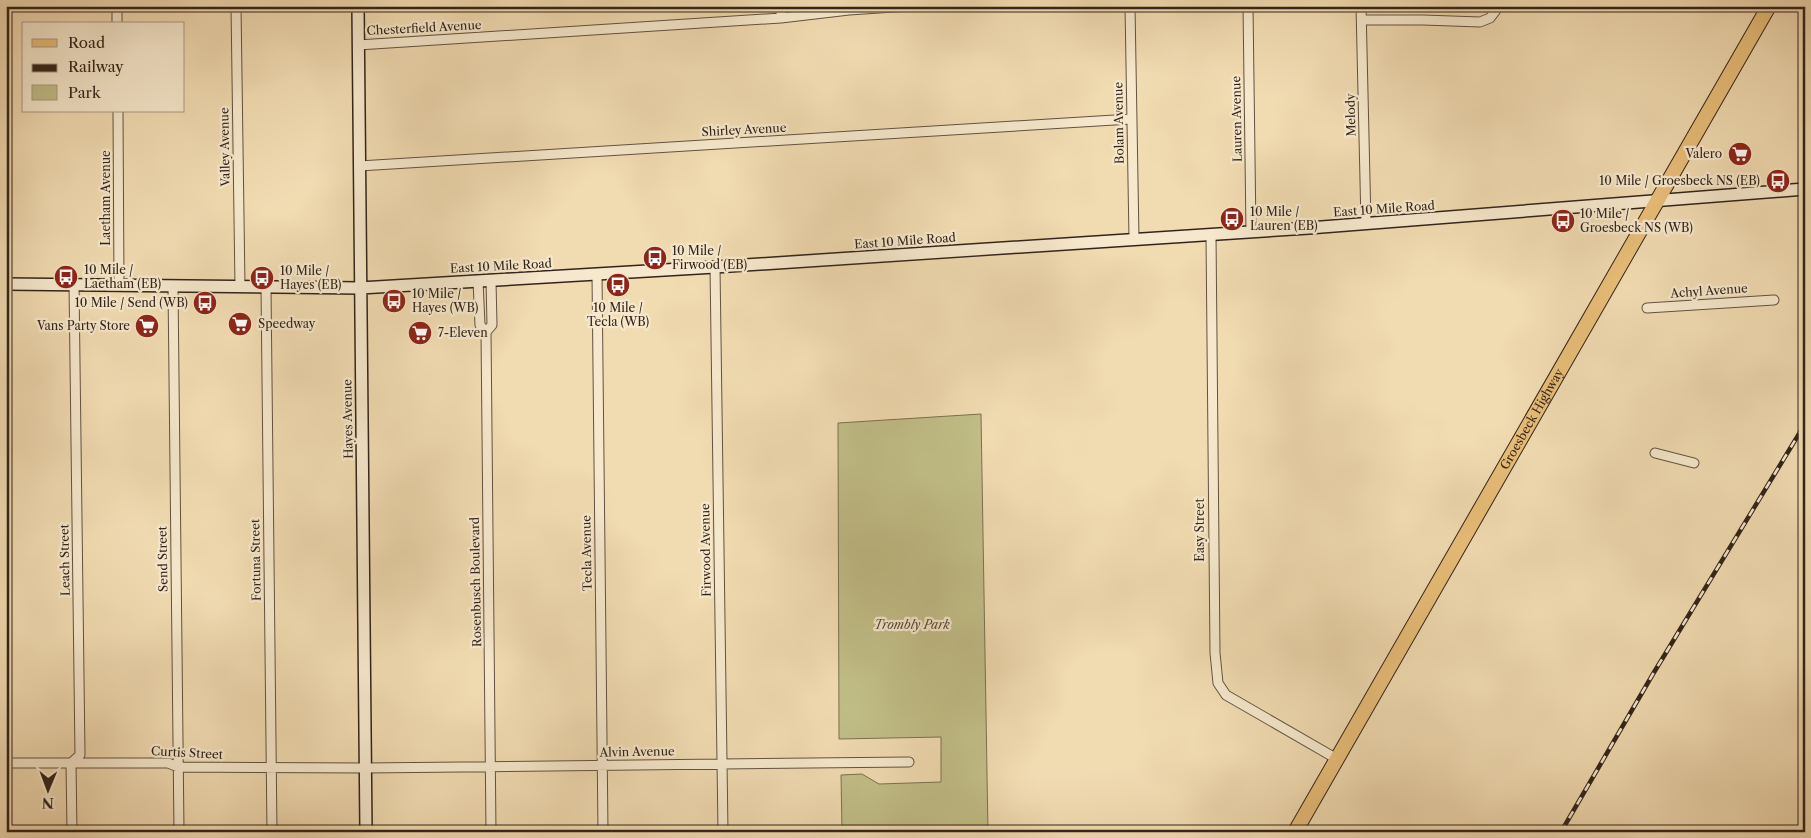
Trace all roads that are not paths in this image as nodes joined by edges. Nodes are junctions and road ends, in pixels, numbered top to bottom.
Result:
1 (117, 6) edge
2 (236, 6) edge
3 (358, 6) edge
4 (781, 6) edge
5 (909, 6) edge
6 (1130, 6) edge
7 (1248, 6) edge
8 (1362, 6) edge
9 (1500, 6) edge
10 (1769, 6) edge
11 (892, 7) edge
12 (781, 18) junction
13 (1362, 20) junction
14 (117, 22) edge
15 (358, 45) junction
16 (118, 112) edge
17 (1131, 119) junction
18 (359, 166) junction
19 (1805, 189) edge
20 (1656, 201) junction
21 (1366, 224) junction
22 (1251, 232) junction
23 (1211, 235) junction
24 (1134, 239) junction
25 (715, 267) junction
26 (597, 275) junction
27 (478, 281) junction
28 (491, 281) junction
29 (6, 284) edge
30 (74, 284) junction
31 (119, 284) junction
32 (173, 286) junction
33 (240, 287) junction
34 (266, 287) junction
35 (360, 288) junction
36 (1774, 300) dead end
37 (1647, 308) dead end
38 (486, 332) junction
39 (1655, 453) dead end
40 (1694, 463) dead end
41 (1337, 758) junction
42 (909, 762) dead end
43 (6, 763) edge
44 (71, 763) junction
45 (722, 764) junction
46 (602, 765) junction
47 (178, 767) junction
48 (490, 767) junction
49 (271, 768) junction
50 (366, 768) junction
51 (72, 832) edge
52 (179, 832) edge
53 (272, 832) edge
54 (366, 832) edge
55 (491, 832) edge
56 (603, 832) edge
57 (723, 832) edge
58 (1295, 832) edge

1 - 14 street
2 - 33 street, Valley Avenue
3 - 15 main road, Hayes Avenue
4 - 12 street
5 - 11 street, Chesterfield Avenue
6 - 17 street, Bolam Avenue
7 - 22 street, Lauren Avenue
8 - 13 street, Melody
9 - 13 street
10 - 20 main road, Groesbeck Highway
11 - 12 street, Chesterfield Avenue
12 - 15 street, Chesterfield Avenue
13 - 21 street, Melody
15 - 18 main road, Hayes Avenue
16 - 31 street, Laetham Avenue
17 - 18 street, Shirley Avenue
17 - 24 street, Bolam Avenue
18 - 35 main road, Hayes Avenue
19 - 20 main road, East 10 Mile Road
20 - 21 main road, East 10 Mile Road
20 - 41 main road, Groesbeck Highway
21 - 22 main road, East 10 Mile Road
22 - 23 main road, East 10 Mile Road
23 - 24 main road, East 10 Mile Road
23 - 41 street, Easy Street
24 - 25 main road, East 10 Mile Road
25 - 26 main road, East 10 Mile Road
25 - 45 street, Firwood Avenue
26 - 28 main road, East 10 Mile Road
26 - 46 street, Tecla Avenue
27 - 28 main road, East 10 Mile Road
27 - 35 main road, East 10 Mile Road
27 - 38 street, Rosenbusch Boulevard
28 - 38 street, Rosenbusch Boulevard
29 - 30 main road, East 10 Mile Road
30 - 31 main road, East 10 Mile Road
30 - 44 street, Leach Street
31 - 32 main road, East 10 Mile Road
32 - 33 main road, East 10 Mile Road
32 - 47 street, Send Street
33 - 34 main road, East 10 Mile Road
34 - 35 main road, East 10 Mile Road
34 - 49 street, Fortuna Street
35 - 50 main road, Hayes Avenue
36 - 37 street, Achyl Avenue
38 - 48 street, Rosenbusch Boulevard
39 - 40 street
41 - 58 main road, Groesbeck Highway
42 - 45 street, Alvin Avenue
43 - 44 street, Curtis Street
44 - 47 street, Curtis Street
44 - 51 street, Leach Street
45 - 46 street, Alvin Avenue
45 - 57 street, Firwood Avenue
46 - 48 street, Alvin Avenue
46 - 56 street, Tecla Avenue
47 - 49 street, Curtis Street
47 - 52 street, Send Street
48 - 50 street, Alvin Avenue
48 - 55 street, Rosenbusch Boulevard
49 - 50 street, Curtis Street
49 - 53 street, Fortuna Street
50 - 54 main road, Hayes Avenue

